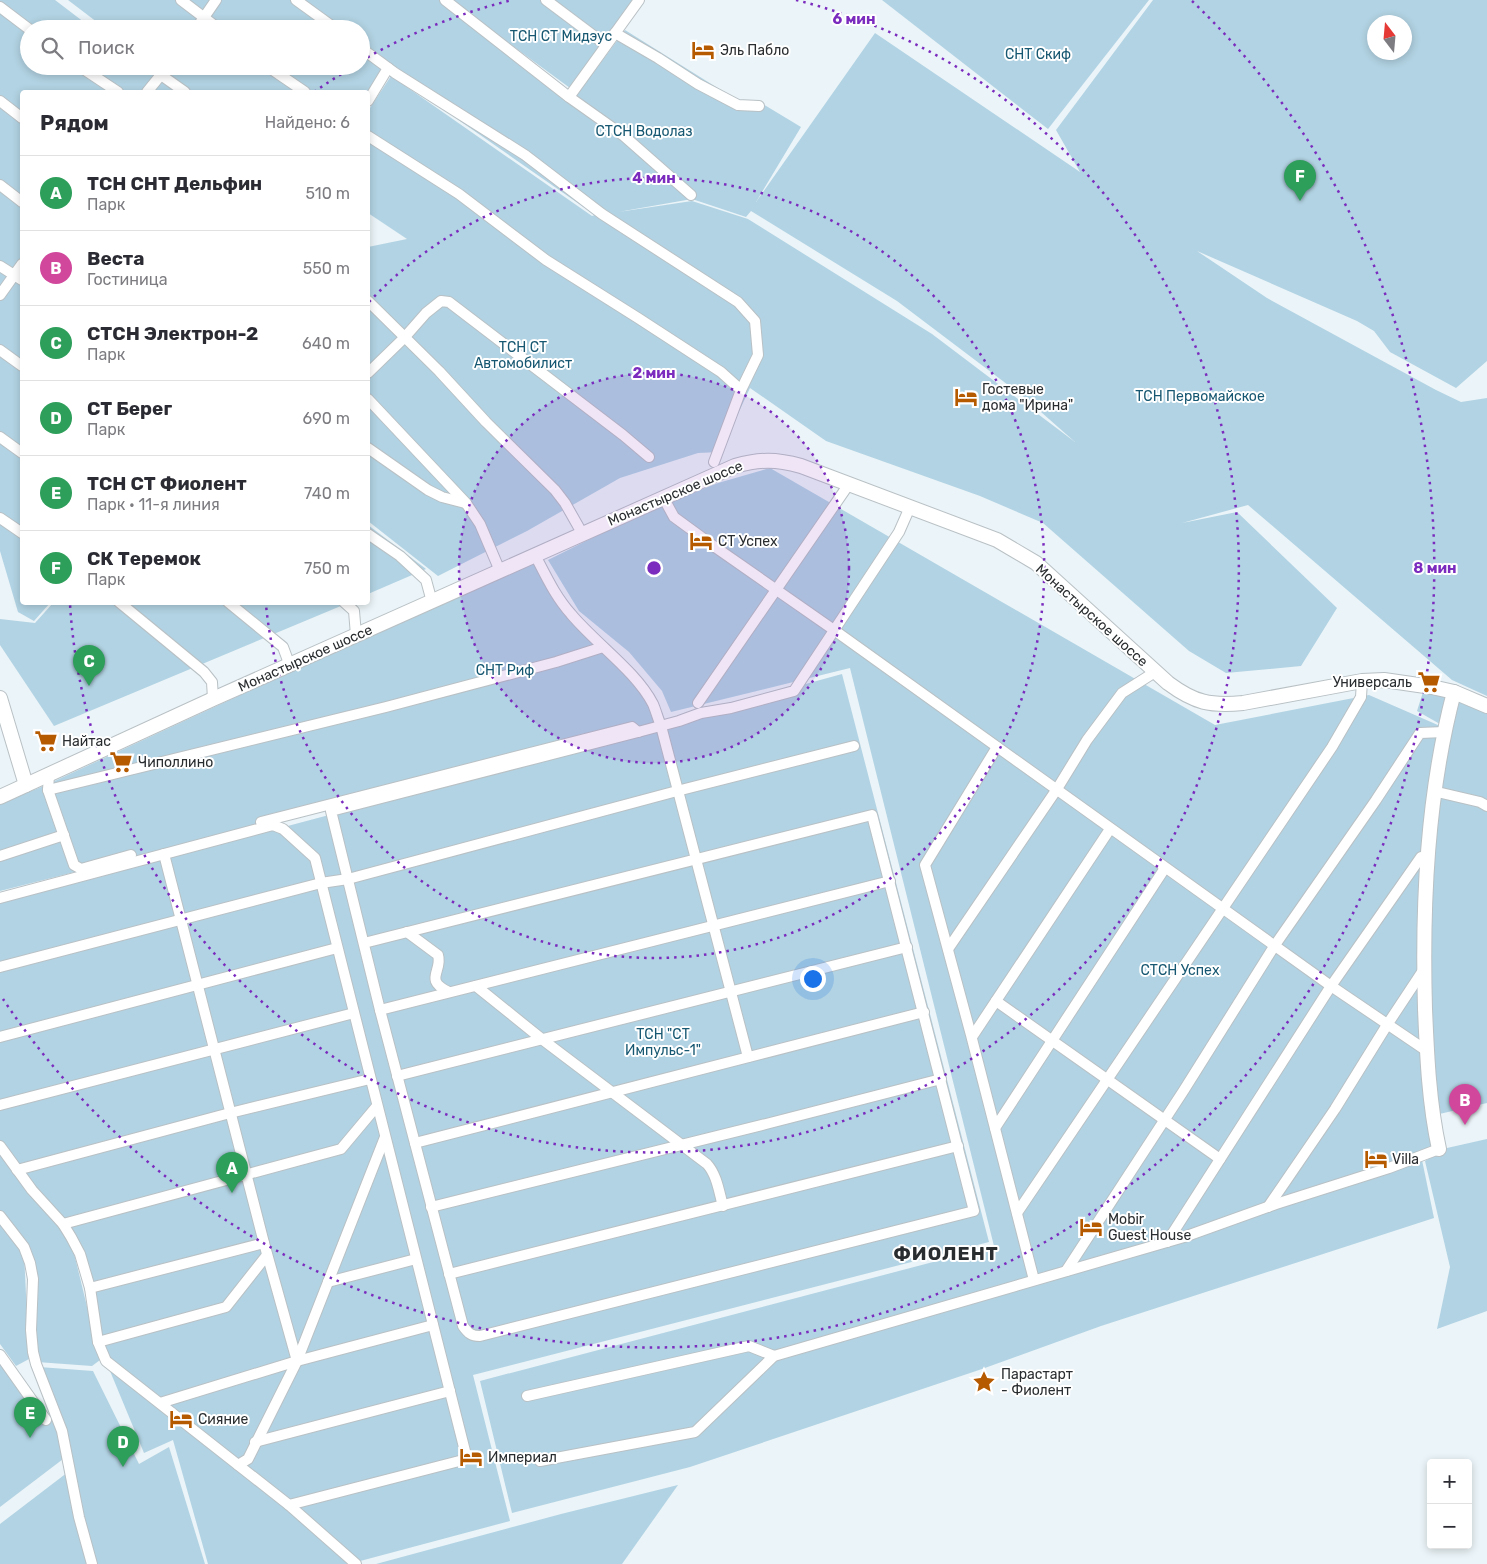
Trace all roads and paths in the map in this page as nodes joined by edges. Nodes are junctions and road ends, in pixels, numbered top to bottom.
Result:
1 (181, 0) edge
2 (216, 0) edge
3 (296, 0) edge
4 (445, 0) edge
5 (546, 0) edge
6 (638, 0) edge
7 (0, 7) edge
8 (205, 17) junction
9 (203, 20) edge
10 (208, 20) edge
11 (324, 20) edge
12 (20, 22) edge
13 (615, 33) junction
14 (606, 45) junction
15 (370, 55) edge
16 (388, 68) junction
17 (92, 75) edge
18 (161, 75) joint
19 (280, 75) edge
20 (115, 90) edge
21 (149, 90) edge
22 (182, 90) edge
23 (302, 90) edge
24 (569, 97) junction
25 (370, 98) edge
26 (0, 101) edge
27 (759, 106) dead end
28 (20, 116) edge
29 (370, 137) edge
30 (0, 185) edge
31 (691, 195) dead end
32 (20, 200) edge
33 (0, 266) edge
34 (19, 278) edge
35 (0, 295) edge
36 (370, 303) edge
37 (404, 338) junction
38 (0, 350) edge
39 (20, 365) edge
40 (370, 372) edge
41 (741, 390) junction
42 (370, 401) edge
43 (0, 437) edge
44 (370, 449) edge
45 (20, 452) edge
46 (649, 457) dead end
47 (714, 462) dead end
48 (849, 484) junction
49 (663, 497) junction
50 (466, 503) junction
51 (910, 506) junction
52 (0, 518) edge
53 (20, 533) edge
54 (582, 533) junction
55 (370, 535) edge
56 (535, 555) junction
57 (500, 571) junction
58 (776, 590) junction
59 (432, 602) junction
60 (123, 605) edge
61 (232, 605) edge
62 (347, 605) edge
63 (834, 630) junction
64 (356, 635) junction
65 (603, 647) junction
66 (290, 666) junction
67 (1156, 672) junction
68 (1362, 681) junction
69 (1454, 692) junction
70 (0, 698) edge
71 (213, 699) junction
72 (698, 703) dead end
73 (1487, 706) edge
74 (661, 726) junction
75 (638, 732) junction
76 (1444, 732) junction
77 (854, 746) dead end
78 (997, 747) junction
79 (49, 775) junction
80 (26, 785) junction
81 (1057, 789) junction
82 (48, 790) junction
83 (677, 791) junction
84 (1434, 791) junction
85 (0, 797) edge
86 (1487, 806) edge
87 (1110, 829) junction
88 (64, 835) junction
89 (164, 854) junction
90 (1428, 855) junction
91 (0, 856) edge
92 (695, 860) junction
93 (1165, 868) junction
94 (348, 879) junction
95 (890, 881) junction
96 (321, 883) junction
97 (0, 898) edge
98 (1223, 908) junction
99 (181, 919) junction
100 (712, 926) junction
101 (407, 932) junction
102 (364, 943) junction
103 (1275, 945) junction
104 (907, 947) junction
105 (337, 948) junction
106 (948, 949) junction
107 (0, 967) edge
108 (1424, 969) junction
109 (198, 985) junction
110 (476, 986) junction
111 (1331, 986) junction
112 (449, 992) junction
113 (730, 992) junction
114 (996, 1001) junction
115 (380, 1010) junction
116 (354, 1012) junction
117 (924, 1012) junction
118 (1387, 1025) junction
119 (0, 1037) edge
120 (972, 1037) junction
121 (543, 1040) junction
122 (1052, 1041) junction
123 (214, 1049) junction
124 (1427, 1051) junction
125 (748, 1057) junction
126 (397, 1076) junction
127 (370, 1079) junction
128 (941, 1079) junction
129 (1106, 1080) junction
130 (613, 1092) junction
131 (0, 1105) edge
132 (377, 1106) junction
133 (230, 1113) junction
134 (1164, 1120) junction
135 (995, 1128) junction
136 (385, 1137) junction
137 (415, 1143) junction
138 (682, 1145) junction
139 (0, 1146) edge
140 (958, 1146) junction
141 (1439, 1149) joint
142 (1220, 1159) junction
143 (17, 1170) junction
144 (246, 1174) junction
145 (723, 1206) junction
146 (1268, 1206) junction
147 (432, 1207) junction
148 (1017, 1213) junction
149 (0, 1216) edge
150 (62, 1224) junction
151 (1167, 1242) junction
152 (264, 1243) junction
153 (267, 1255) junction
154 (416, 1259) junction
155 (1066, 1270) junction
156 (450, 1274) junction
157 (1034, 1280) junction
158 (328, 1282) junction
159 (90, 1288) junction
160 (433, 1324) junction
161 (98, 1342) junction
162 (0, 1356) edge
163 (774, 1356) junction
164 (297, 1361) junction
165 (450, 1391) junction
166 (527, 1396) dead end
167 (160, 1403) junction
168 (46, 1420) dead end
169 (255, 1442) junction
170 (540, 1461) dead end
171 (238, 1465) junction
172 (289, 1505) junction
173 (92, 1564) edge
174 (356, 1564) edge

1 - 8 street
2 - 8 street
3 - 11 street
4 - 24 street
5 - 14 street
6 - 13 street
7 - 12 street
8 - 9 street
8 - 10 street
13 - 14 street
13 - 27 street
14 - 24 street
15 - 16 street
16 - 25 street
16 - 41 street
17 - 20 street
18 - 21 street
18 - 22 street
19 - 23 street
24 - 31 street
26 - 28 street
29 - 41 street
30 - 32 street
33 - 34 street
34 - 35 street
36 - 37 street
37 - 40 street
37 - 46 street
37 - 54 street
38 - 39 street
41 - 47 street
42 - 50 street
43 - 45 street
44 - 50 street
48 - 49 main road, Монастырское шоссе
48 - 51 main road, Монастырское шоссе
48 - 58 street
49 - 54 main road, Монастырское шоссе
49 - 58 street
50 - 57 street
51 - 63 street
51 - 67 main road, Монастырское шоссе
52 - 53 street
54 - 56 main road, Монастырское шоссе
55 - 59 street
56 - 57 main road, Монастырское шоссе
56 - 65 street
57 - 59 main road, Монастырское шоссе
58 - 63 street
58 - 72 street
59 - 64 main road, Монастырское шоссе
60 - 71 street
61 - 66 street
62 - 64 street
63 - 74 street
63 - 78 street
64 - 66 main road, Монастырское шоссе
65 - 74 street
65 - 82 street
66 - 71 main road, Монастырское шоссе
67 - 68 main road, Монастырское шоссе
67 - 81 street
68 - 69 main road, Монастырское шоссе
68 - 98 street
69 - 73 main road, Монастырское шоссе
69 - 76 main road
70 - 80 main road
71 - 79 main road, Монастырское шоссе
74 - 75 street
74 - 83 street
75 - 88 street
75 - 94 street
76 - 84 main road
76 - 103 street
77 - 83 street
78 - 81 street
78 - 106 street
79 - 80 main road, Монастырское шоссе
79 - 82 street
80 - 85 main road, Монастырское шоссе
81 - 87 street
81 - 106 street
82 - 88 street
83 - 92 street
83 - 94 street
84 - 86 street
84 - 90 main road
87 - 93 street
87 - 114 street
88 - 91 street
89 - 96 street
89 - 97 street
89 - 99 street
90 - 108 main road
90 - 111 street
92 - 95 street
92 - 100 street
92 - 101 street
93 - 98 street
93 - 122 street
94 - 96 street
94 - 102 street
95 - 100 street
95 - 104 street
96 - 99 street
96 - 105 street
98 - 103 street
98 - 129 street
99 - 107 street
99 - 109 street
100 - 110 street
100 - 113 street
101 - 102 street
101 - 112 street
102 - 115 street
103 - 111 street
103 - 134 street
104 - 113 street
104 - 117 street
105 - 109 street
105 - 116 street
106 - 120 street
108 - 118 street
108 - 124 main road
109 - 119 street
109 - 123 street
110 - 112 street
110 - 121 street
111 - 118 street
111 - 142 street
112 - 115 street
113 - 121 street
113 - 125 street
114 - 120 street
114 - 122 street
115 - 126 street
116 - 123 street
116 - 127 street
117 - 125 street
117 - 128 street
118 - 124 street
118 - 146 street
120 - 135 street
121 - 126 street
121 - 130 street
122 - 129 street
122 - 135 street
123 - 131 street
123 - 133 street
124 - 141 main road
125 - 130 street
126 - 137 street
127 - 132 street
127 - 133 street
128 - 138 street
128 - 140 street
129 - 134 street
129 - 148 street
130 - 137 street
130 - 138 street
132 - 136 street
132 - 144 street
133 - 143 street
133 - 144 street
134 - 142 street
134 - 155 street
135 - 148 street
136 - 154 street
136 - 158 street
137 - 147 street
138 - 145 street
138 - 147 street
139 - 143 street
140 - 145 street
140 - 156 street
141 - 146 street
142 - 151 street
143 - 150 street
144 - 150 street
144 - 152 street
145 - 156 street
146 - 151 street
147 - 156 street
148 - 157 street
149 - 173 street
150 - 159 street
151 - 155 street
152 - 153 street
152 - 159 street
153 - 161 street
153 - 164 street
154 - 158 street
154 - 160 street
155 - 157 street
157 - 163 street
158 - 164 street
159 - 161 street
160 - 164 street
160 - 165 street
161 - 167 street
162 - 168 street
163 - 166 street
163 - 170 street
164 - 167 street
164 - 169 street
165 - 169 street
165 - 172 street
167 - 171 street
169 - 171 street
171 - 172 street
172 - 174 street

